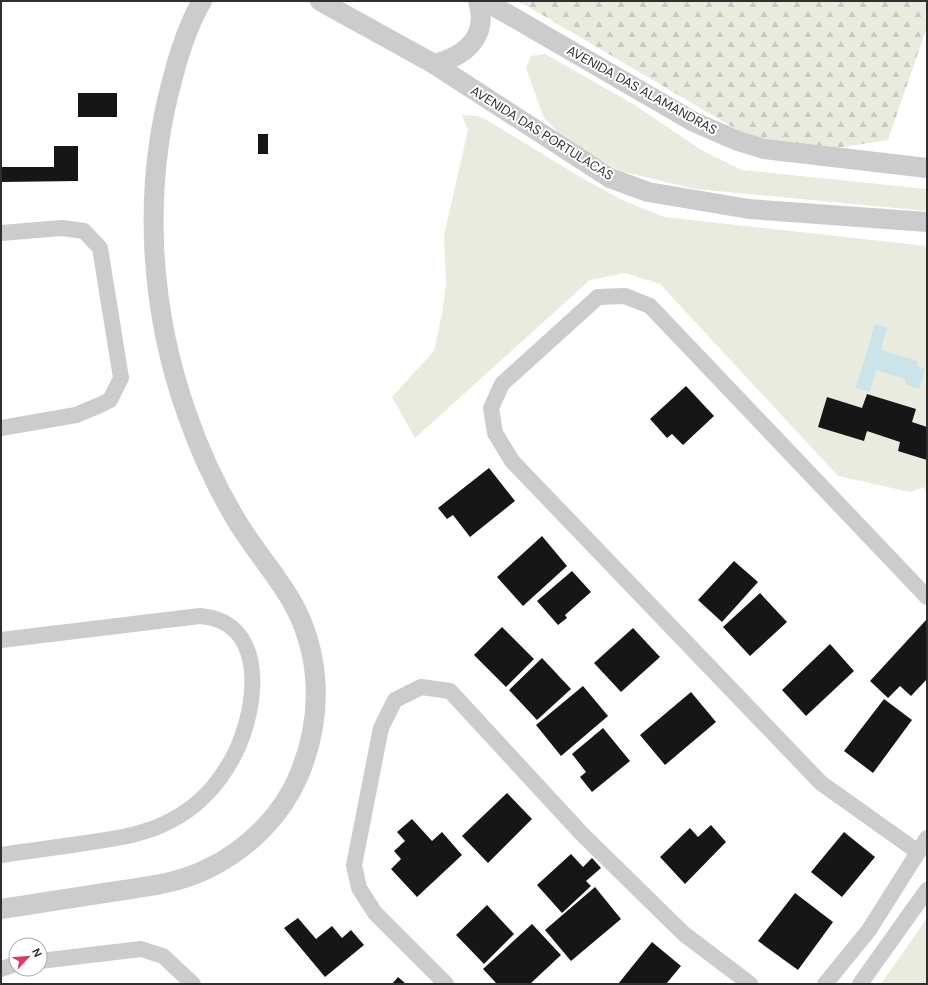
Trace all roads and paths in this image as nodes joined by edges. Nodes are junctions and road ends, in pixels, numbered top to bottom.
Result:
1 (202, 1) edge
2 (320, 1) edge
3 (478, 1) edge
4 (486, 1) edge
5 (434, 64) junction
6 (927, 168) edge
7 (927, 222) edge
8 (1, 233) edge
9 (1, 428) edge
10 (927, 597) edge
11 (1, 640) edge
12 (927, 838) edge
13 (918, 852) junction
14 (1, 855) edge
15 (927, 890) edge
16 (1, 909) edge
17 (48, 960) edge
18 (193, 984) edge
19 (446, 984) edge
20 (750, 984) edge
21 (825, 984) edge
22 (860, 984) edge

1 - 16 street
2 - 5 street, AVENIDA DAS PORTULACAS
3 - 5 street
4 - 6 street, AVENIDA DAS ALAMANDRAS
5 - 7 street, AVENIDA DAS PORTULACAS
8 - 9 street
10 - 13 street
11 - 14 street
12 - 13 street
13 - 21 street
15 - 22 street
17 - 18 street
19 - 20 street

